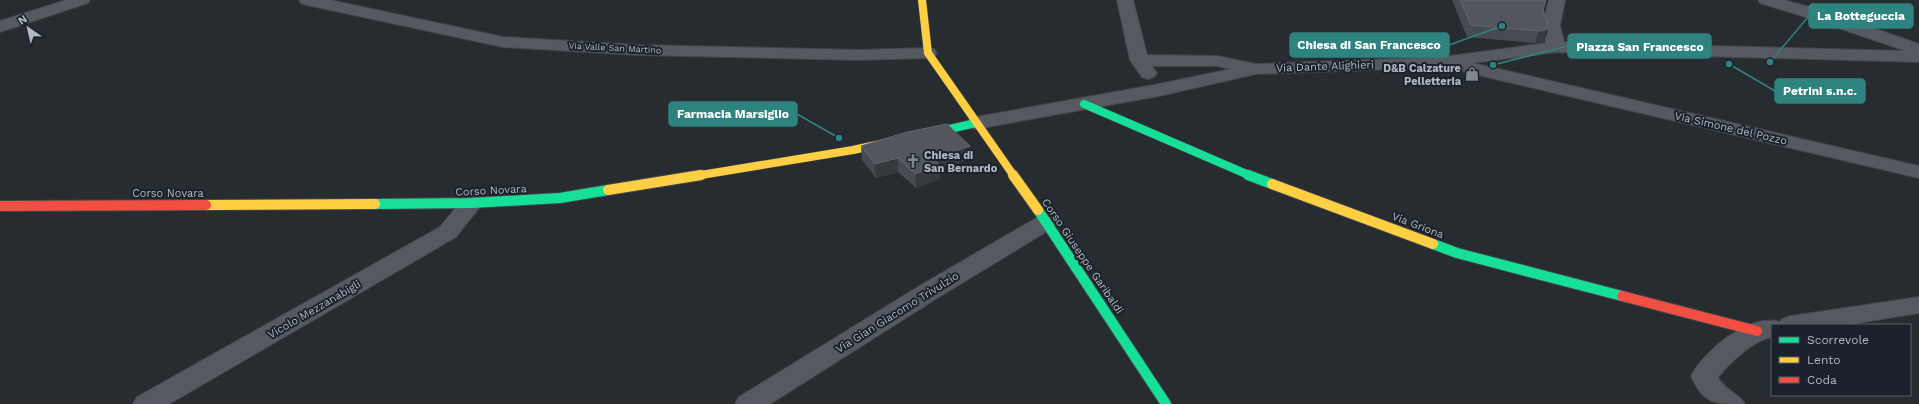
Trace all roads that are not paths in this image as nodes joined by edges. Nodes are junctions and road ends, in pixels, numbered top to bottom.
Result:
1 (82, 0) edge
2 (307, 0) edge
3 (922, 0) edge
4 (1125, 0) edge
5 (1556, 0) edge
6 (1766, 0) edge
7 (0, 26) edge
8 (1548, 48) junction
9 (1919, 50) edge
10 (928, 53) junction
11 (1919, 57) edge
12 (1139, 60) junction
13 (1443, 62) junction
14 (1256, 69) junction
15 (1159, 90) junction
16 (1084, 104) junction
17 (976, 123) junction
18 (915, 137) edge
19 (899, 140) edge
20 (1919, 172) edge
21 (472, 204) junction
22 (0, 206) edge
23 (1046, 222) junction
24 (1919, 305) edge
25 (1797, 324) edge
26 (1764, 329) edge
27 (147, 404) edge
28 (749, 404) edge
29 (1166, 404) edge
30 (1731, 404) edge

1 - 7 street
2 - 10 street, Via Valle San Martino
3 - 10 street
4 - 12 street
5 - 8 street
6 - 9 street
8 - 11 street
8 - 13 street
10 - 17 street, Corso Giuseppe Garibaldi
12 - 14 street, Via Dante Alighieri
12 - 15 street
13 - 14 street, Via Dante Alighieri
13 - 20 street, Via Simone del Pozzo
14 - 15 street, Via Dante Alighieri
15 - 16 street, Via Dante Alighieri
16 - 17 street, Via Dante Alighieri
16 - 26 street, Via Griona
17 - 18 street
17 - 23 street, Corso Giuseppe Garibaldi
19 - 21 street, Corso Novara
21 - 22 street, Corso Novara
21 - 27 street, Vicolo Mezzanabigli
23 - 28 street, Via Gian Giacomo Trivulzio
23 - 29 street, Corso Giuseppe Garibaldi
24 - 25 street
26 - 30 street

